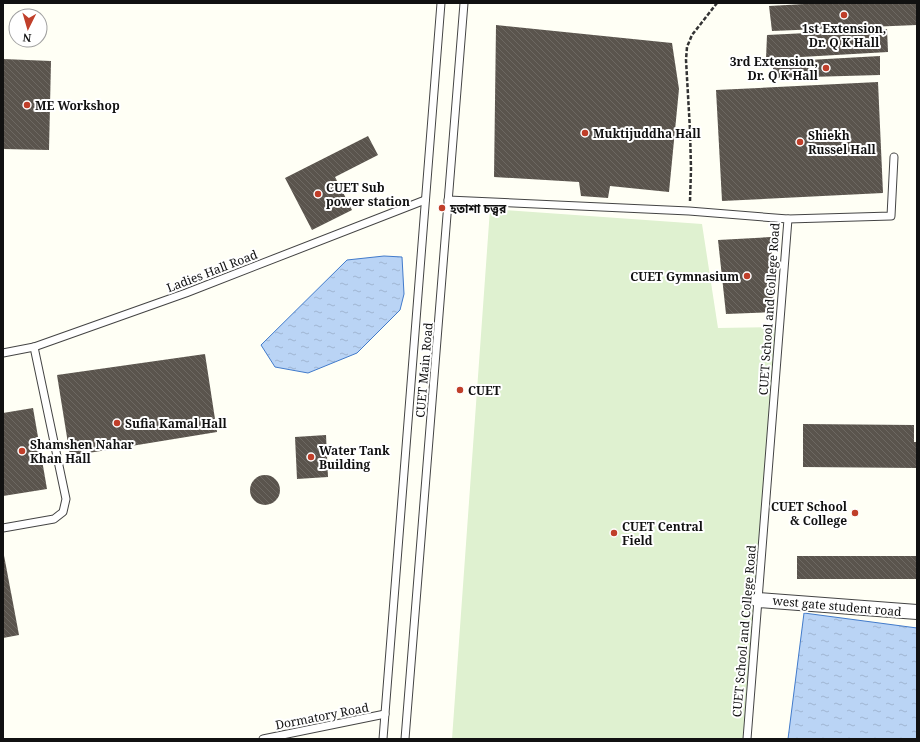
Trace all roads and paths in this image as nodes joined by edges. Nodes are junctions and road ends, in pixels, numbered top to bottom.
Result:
1 (441, 3) edge
2 (464, 3) edge
3 (717, 3) edge
4 (894, 157) dead end
5 (425, 200) junction
6 (448, 200) junction
7 (689, 211) junction
8 (788, 219) junction
9 (34, 346) junction
10 (3, 353) edge
11 (3, 528) edge
12 (758, 600) junction
13 (917, 612) edge
14 (385, 714) junction
15 (263, 739) edge
16 (383, 739) edge
17 (405, 739) edge
18 (747, 739) edge

1 - 5 lane, CUET Main Road
2 - 6 lane, CUET Main Road
3 - 7 path
4 - 8 lane
5 - 9 lane, Ladies Hall Road
5 - 14 lane, CUET Main Road
6 - 7 lane, CUET School and College Road
6 - 17 lane, CUET Main Road
7 - 8 lane, CUET School and College Road
8 - 12 lane, CUET School and College Road
9 - 10 lane, Ladies Hall Road
9 - 11 lane
12 - 13 street, west gate student road
12 - 18 lane, CUET School and College Road
14 - 15 lane, Dormatory Road
14 - 16 lane, CUET Main Road

